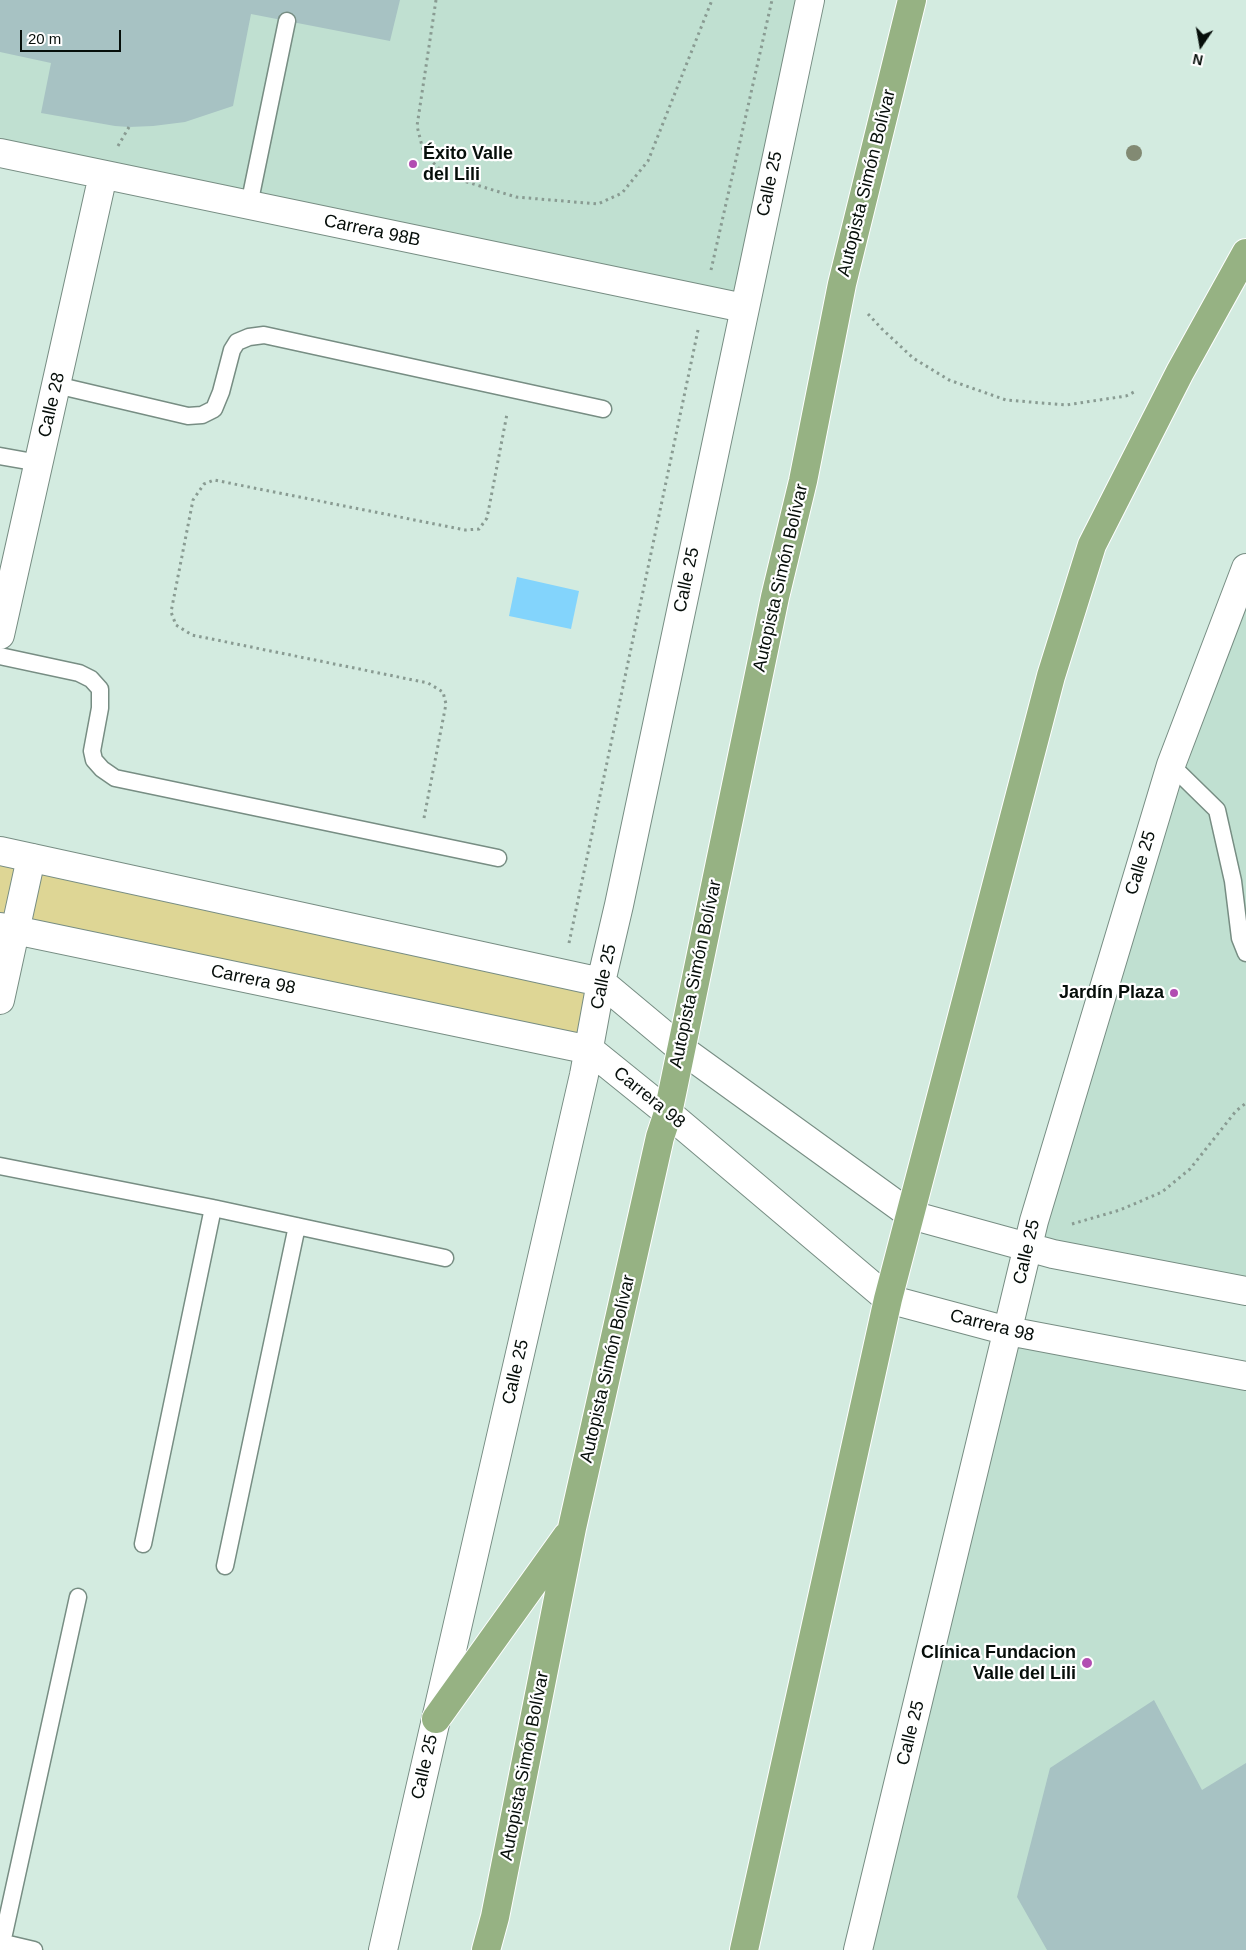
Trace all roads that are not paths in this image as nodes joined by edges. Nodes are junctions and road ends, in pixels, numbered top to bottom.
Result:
1 (810, 0) edge
2 (912, 0) edge
3 (287, 21) dead end
4 (0, 153) edge
5 (103, 175) junction
6 (249, 205) junction
7 (1246, 253) edge
8 (744, 308) junction
9 (56, 385) junction
10 (603, 409) dead end
11 (0, 456) edge
12 (39, 463) junction
13 (1246, 568) edge
14 (0, 635) edge
15 (0, 656) edge
16 (1171, 765) junction
17 (0, 851) edge
18 (31, 858) junction
19 (498, 858) dead end
20 (8, 929) edge
21 (1246, 953) edge
22 (601, 982) junction
23 (0, 1000) edge
24 (680, 1048) junction
25 (590, 1050) junction
26 (668, 1113) junction
27 (0, 1166) edge
28 (213, 1208) junction
29 (912, 1215) junction
30 (297, 1226) junction
31 (1028, 1247) junction
32 (445, 1258) dead end
33 (1246, 1291) edge
34 (888, 1299) junction
35 (1008, 1331) junction
36 (1246, 1376) edge
37 (572, 1528) junction
38 (143, 1544) dead end
39 (225, 1566) dead end
40 (78, 1597) dead end
41 (436, 1719) junction
42 (494, 1917) junction
43 (1, 1942) edge
44 (34, 1950) edge
45 (383, 1950) edge
46 (486, 1950) edge
47 (497, 1950) edge
48 (744, 1950) edge
49 (858, 1950) edge

1 - 8 street, Calle 25
2 - 24 highway, Autopista Simón Bolívar
3 - 6 lane
4 - 5 street, Carrera 98B
5 - 6 street, Carrera 98B
5 - 9 street, Calle 28
6 - 8 street, Carrera 98B
7 - 29 highway
8 - 22 street, Calle 25
9 - 10 lane
9 - 12 street, Calle 28
11 - 12 lane
12 - 14 street, Calle 28
13 - 16 street, Calle 25
15 - 19 lane
16 - 21 lane
16 - 31 street, Calle 25
17 - 18 street
18 - 20 street
18 - 22 street
20 - 23 street
20 - 25 street, Carrera 98
22 - 24 street
22 - 25 street, Calle 25
24 - 26 highway, Autopista Simón Bolívar
24 - 29 street
25 - 26 street, Carrera 98
25 - 41 street, Calle 25
26 - 34 street, Carrera 98
26 - 37 highway, Autopista Simón Bolívar
27 - 28 lane
28 - 30 lane
28 - 38 lane
29 - 31 street
29 - 34 highway
30 - 32 lane
30 - 39 lane
31 - 33 street
31 - 35 street, Calle 25
34 - 35 street, Carrera 98
34 - 48 highway
35 - 36 street, Carrera 98
35 - 49 street, Calle 25
37 - 41 highway
37 - 42 highway, Autopista Simón Bolívar
40 - 43 lane
41 - 45 street, Calle 25
42 - 46 highway, Autopista Simón Bolívar
42 - 47 highway
43 - 44 lane

